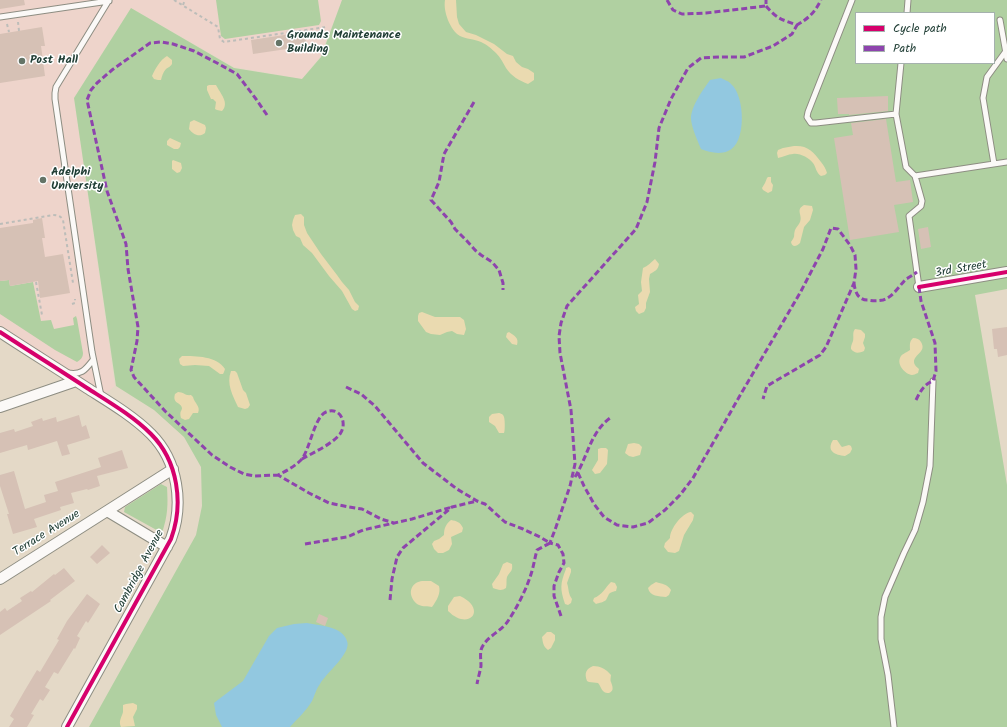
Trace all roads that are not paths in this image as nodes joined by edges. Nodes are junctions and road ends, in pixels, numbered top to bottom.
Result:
1 (109, 0) edge
2 (852, 0) edge
3 (908, 0) edge
4 (907, 12) edge
5 (0, 17) edge
6 (1000, 20) dead end
7 (1006, 51) junction
8 (1007, 59) edge
9 (901, 64) edge
10 (896, 114) junction
11 (1007, 162) edge
12 (994, 164) junction
13 (915, 176) junction
14 (1007, 272) edge
15 (919, 287) joint
16 (0, 332) edge
17 (93, 360) junction
18 (64, 373) junction
19 (76, 381) junction
20 (933, 381) dead end
21 (101, 397) junction
22 (0, 407) edge
23 (172, 469) junction
24 (107, 511) junction
25 (167, 547) junction
26 (1, 574) edge
27 (67, 727) edge
28 (894, 727) edge

1 - 5 lane
1 - 17 lane
2 - 10 lane
3 - 4 lane
6 - 7 lane
7 - 8 lane
7 - 12 lane
9 - 10 lane
10 - 13 lane
11 - 12 lane
12 - 13 lane
13 - 15 lane
14 - 15 street, 3rd Street
16 - 18 street, Cambridge Avenue
17 - 18 lane
17 - 21 lane
18 - 19 street, Cambridge Avenue
19 - 21 street, Cambridge Avenue
19 - 22 street
20 - 28 lane
21 - 23 street, Cambridge Avenue
23 - 24 street, Terrace Avenue
23 - 25 street, Cambridge Avenue
24 - 25 street
24 - 26 street, Terrace Avenue
25 - 27 street, Cambridge Avenue

